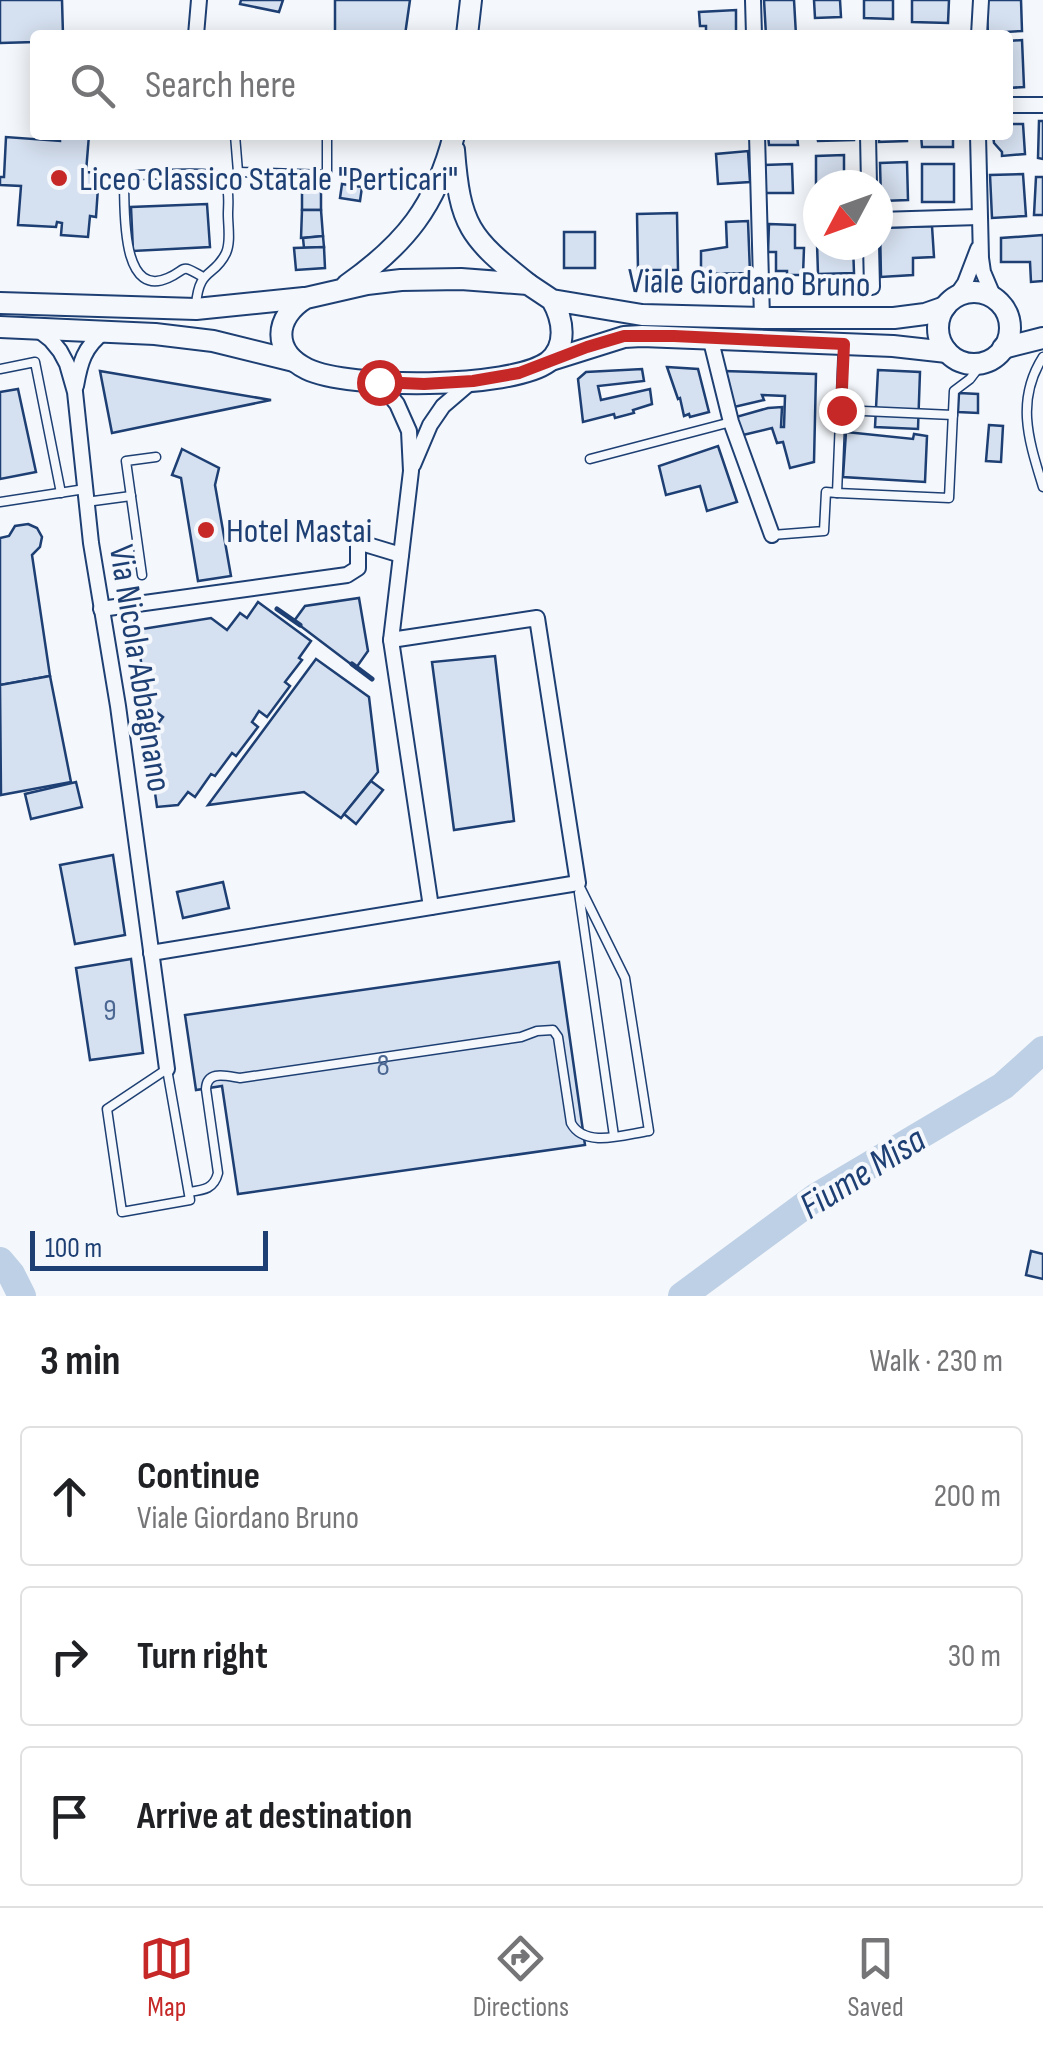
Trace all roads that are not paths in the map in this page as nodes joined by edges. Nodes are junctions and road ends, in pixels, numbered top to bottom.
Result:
1 (199, 0) edge
2 (471, 0) edge
3 (754, 0) edge
4 (981, 0) edge
5 (196, 30) edge
6 (468, 30) edge
7 (754, 30) edge
8 (980, 30) edge
9 (1013, 105) edge
10 (1043, 105) edge
11 (235, 140) edge
12 (327, 140) edge
13 (453, 140) edge
14 (454, 140) edge
15 (757, 140) edge
16 (868, 140) edge
17 (978, 140) edge
18 (869, 170) edge
19 (238, 172) junction
20 (228, 192) junction
21 (979, 217) junction
22 (893, 220) edge
23 (980, 243) junction
24 (871, 260) edge
25 (203, 276) junction
26 (528, 284) junction
27 (872, 287) dead end
28 (341, 289) junction
29 (306, 298) junction
30 (552, 300) junction
31 (951, 302) junction
32 (0, 304) edge
33 (1001, 306) junction
34 (196, 308) junction
35 (762, 318) junction
36 (0, 327) edge
37 (35, 327) junction
38 (1043, 330) edge
39 (106, 331) junction
40 (710, 337) junction
41 (1043, 338) edge
42 (844, 344) junction
43 (1004, 348) junction
44 (948, 352) junction
45 (1043, 357) edge
46 (551, 360) junction
47 (294, 361) junction
48 (982, 362) junction
49 (0, 368) edge
50 (473, 381) junction
51 (379, 382) junction
52 (75, 392) junction
53 (841, 410) junction
54 (953, 415) junction
55 (732, 422) junction
56 (156, 457) dead end
57 (590, 458) dead end
58 (411, 471) junction
59 (1043, 487) edge
60 (61, 492) junction
61 (838, 492) junction
62 (86, 496) junction
63 (131, 496) junction
64 (0, 502) edge
65 (772, 535) joint
66 (401, 555) junction
67 (142, 575) dead end
68 (102, 609) junction
69 (391, 640) junction
70 (578, 884) junction
71 (431, 908) junction
72 (151, 953) junction
73 (166, 1069) junction
74 (614, 1136) junction
75 (189, 1192) junction

1 - 5 street
2 - 6 main road
3 - 7 street
4 - 8 street
9 - 10 street
11 - 19 lane
12 - 19 lane
13 - 28 main road
14 - 26 main road
15 - 35 street
16 - 18 street
17 - 21 street
19 - 20 lane
20 - 25 lane
20 - 25 lane
21 - 22 street
21 - 23 street
23 - 31 street
23 - 33 street
24 - 27 street
25 - 34 lane
26 - 28 main road, Viale Giordano Bruno
26 - 30 main road, Viale Giordano Bruno
28 - 29 main road, Viale Giordano Bruno
29 - 34 main road, Viale Giordano Bruno
29 - 47 main road
30 - 35 main road, Viale Giordano Bruno
30 - 46 main road
31 - 33 main road
31 - 35 main road, Viale Giordano Bruno
31 - 44 main road
32 - 34 main road, Viale Giordano Bruno
33 - 38 main road
33 - 43 main road
36 - 37 main road, Viale Giordano Bruno
37 - 39 main road, Viale Giordano Bruno
37 - 52 street, Via Nicola Abbagnano
39 - 47 main road, Viale Giordano Bruno
39 - 52 street, Via Nicola Abbagnano
40 - 42 main road, Viale Giordano Bruno
40 - 46 main road, Viale Giordano Bruno
40 - 55 street
41 - 43 main road
42 - 44 main road, Viale Giordano Bruno
42 - 53 lane
43 - 48 main road
44 - 48 main road
45 - 59 lane
46 - 50 main road, Viale Giordano Bruno
47 - 51 main road, Viale Giordano Bruno
48 - 54 lane
49 - 60 lane
50 - 51 main road, Viale Giordano Bruno
50 - 58 street
51 - 58 street
52 - 62 street, Via Nicola Abbagnano
53 - 54 lane
53 - 61 lane
54 - 61 lane
55 - 57 lane
55 - 65 street
56 - 63 lane
58 - 66 street
60 - 62 lane
60 - 64 lane
61 - 65 lane
62 - 63 lane
62 - 68 street, Via Nicola Abbagnano
63 - 67 lane
66 - 68 street
66 - 69 street
68 - 72 street, Via Nicola Abbagnano
69 - 70 street
69 - 71 street
70 - 71 street
70 - 74 lane
70 - 74 lane
71 - 72 street
72 - 73 street, Via Nicola Abbagnano
73 - 75 lane
73 - 75 lane
74 - 75 lane

